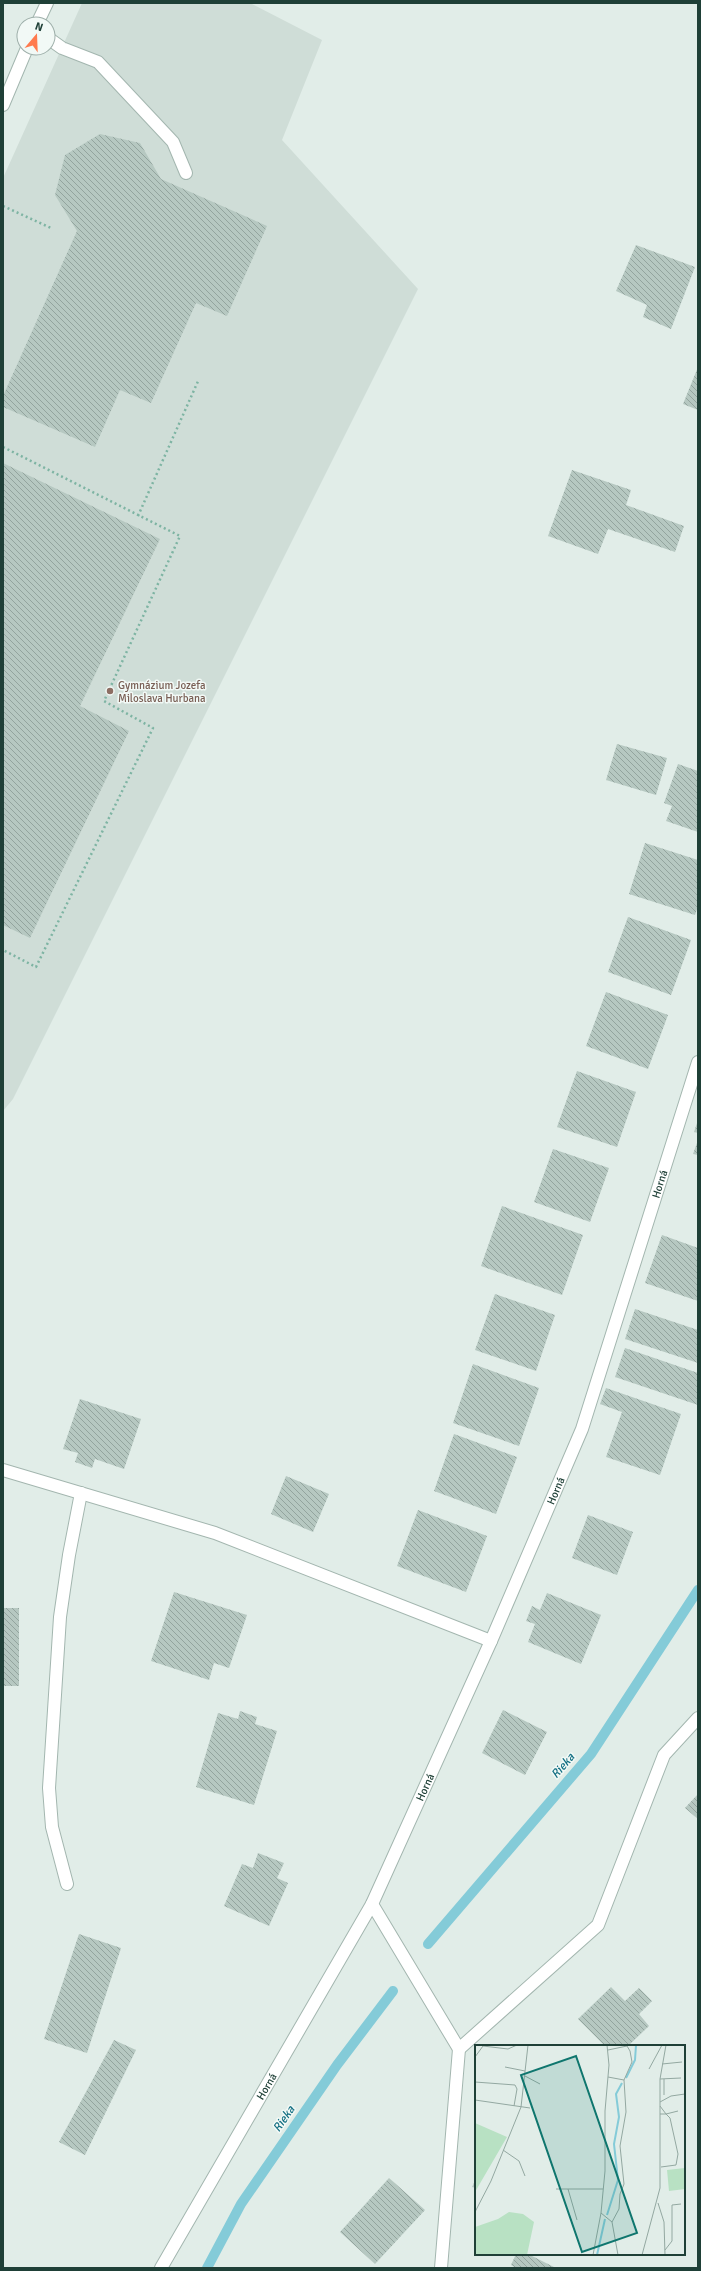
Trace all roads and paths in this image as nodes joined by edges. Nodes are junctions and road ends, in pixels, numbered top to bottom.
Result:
1 (47, 3) edge
2 (41, 16) edge
3 (56, 44) edge
4 (24, 56) edge
5 (3, 105) edge
6 (186, 173) dead end
7 (3, 206) edge
8 (51, 228) dead end
9 (199, 379) dead end
10 (3, 448) edge
11 (138, 516) junction
12 (3, 950) edge
13 (698, 1062) edge
14 (3, 1470) edge
15 (81, 1493) junction
16 (491, 1641) junction
17 (698, 1718) edge
18 (67, 1884) dead end
19 (372, 1904) junction
20 (459, 2049) junction
21 (161, 2268) edge
22 (441, 2268) edge

1 - 2 street
3 - 6 street
4 - 5 street
7 - 8 path
9 - 11 path
10 - 11 path
11 - 12 path
13 - 16 street, Horná
14 - 15 street
15 - 16 street
15 - 18 street
16 - 19 street, Horná
17 - 20 street
19 - 20 street
19 - 21 street, Horná
20 - 22 street

